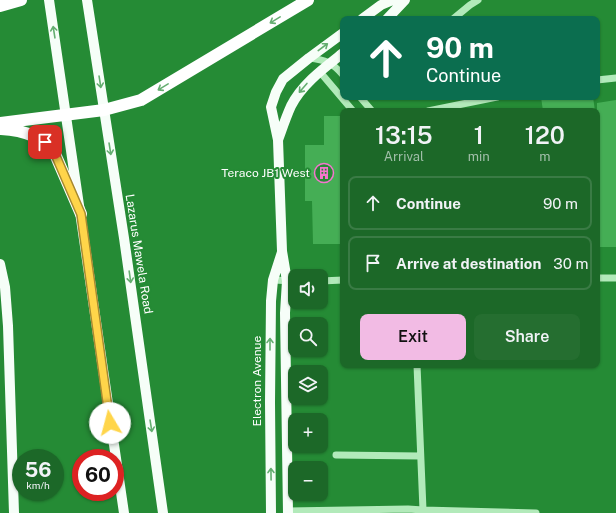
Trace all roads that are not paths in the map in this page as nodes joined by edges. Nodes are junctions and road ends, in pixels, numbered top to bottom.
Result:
1 (21, 0) edge
2 (49, 0) edge
3 (87, 0) edge
4 (308, 0) edge
5 (393, 0) edge
6 (405, 0) edge
7 (478, 0) edge
8 (0, 6) edge
9 (366, 16) edge
10 (390, 16) edge
11 (457, 16) edge
12 (340, 34) edge
13 (340, 56) edge
14 (308, 58) junction
15 (331, 63) junction
16 (320, 72) junction
17 (340, 72) edge
18 (616, 78) edge
19 (600, 80) edge
20 (340, 96) edge
21 (344, 100) edge
22 (363, 100) edge
23 (481, 100) edge
24 (350, 108) edge
25 (369, 108) edge
26 (443, 108) edge
27 (104, 110) junction
28 (66, 115) junction
29 (0, 123) edge
30 (0, 129) edge
31 (278, 140) junction
32 (81, 214) junction
33 (282, 251) junction
34 (0, 264) edge
35 (288, 271) edge
36 (600, 278) edge
37 (616, 278) edge
38 (273, 280) junction
39 (340, 280) edge
40 (288, 281) edge
41 (328, 281) edge
42 (288, 300) edge
43 (417, 368) edge
44 (336, 455) dead end
45 (420, 456) junction
46 (423, 510) junction
47 (288, 512) edge
48 (14, 513) edge
49 (124, 513) edge
50 (163, 513) edge
51 (271, 513) edge
52 (536, 513) edge

1 - 8 highway
28 -> 2 main road
3 -> 27 main road, Lazarus Mawela Road
4 -> 27 highway
5 - 9 main road
6 - 10 main road
7 - 11 street
14 -> 12 main road, Electron Avenue
13 - 15 main road
14 - 15 street
14 - 31 main road, Electron Avenue
15 - 16 main road
15 - 17 street
16 - 20 street
16 -> 31 main road
18 - 19 street
21 - 24 street
22 - 25 street
23 - 26 street
27 - 28 highway
27 -> 50 main road, Lazarus Mawela Road
28 - 29 highway
28 - 32 main road
30 - 32 highway
31 - 33 main road, Electron Avenue
32 - 49 main road
33 - 35 main road, Electron Avenue
33 - 38 main road, Electron Avenue
34 - 48 main road
36 - 37 street
38 - 40 street
51 -> 38 main road, Electron Avenue
39 - 41 street
42 - 47 main road, Electron Avenue
43 - 45 street
44 - 45 street
45 - 46 street
46 - 47 street
46 - 52 street

